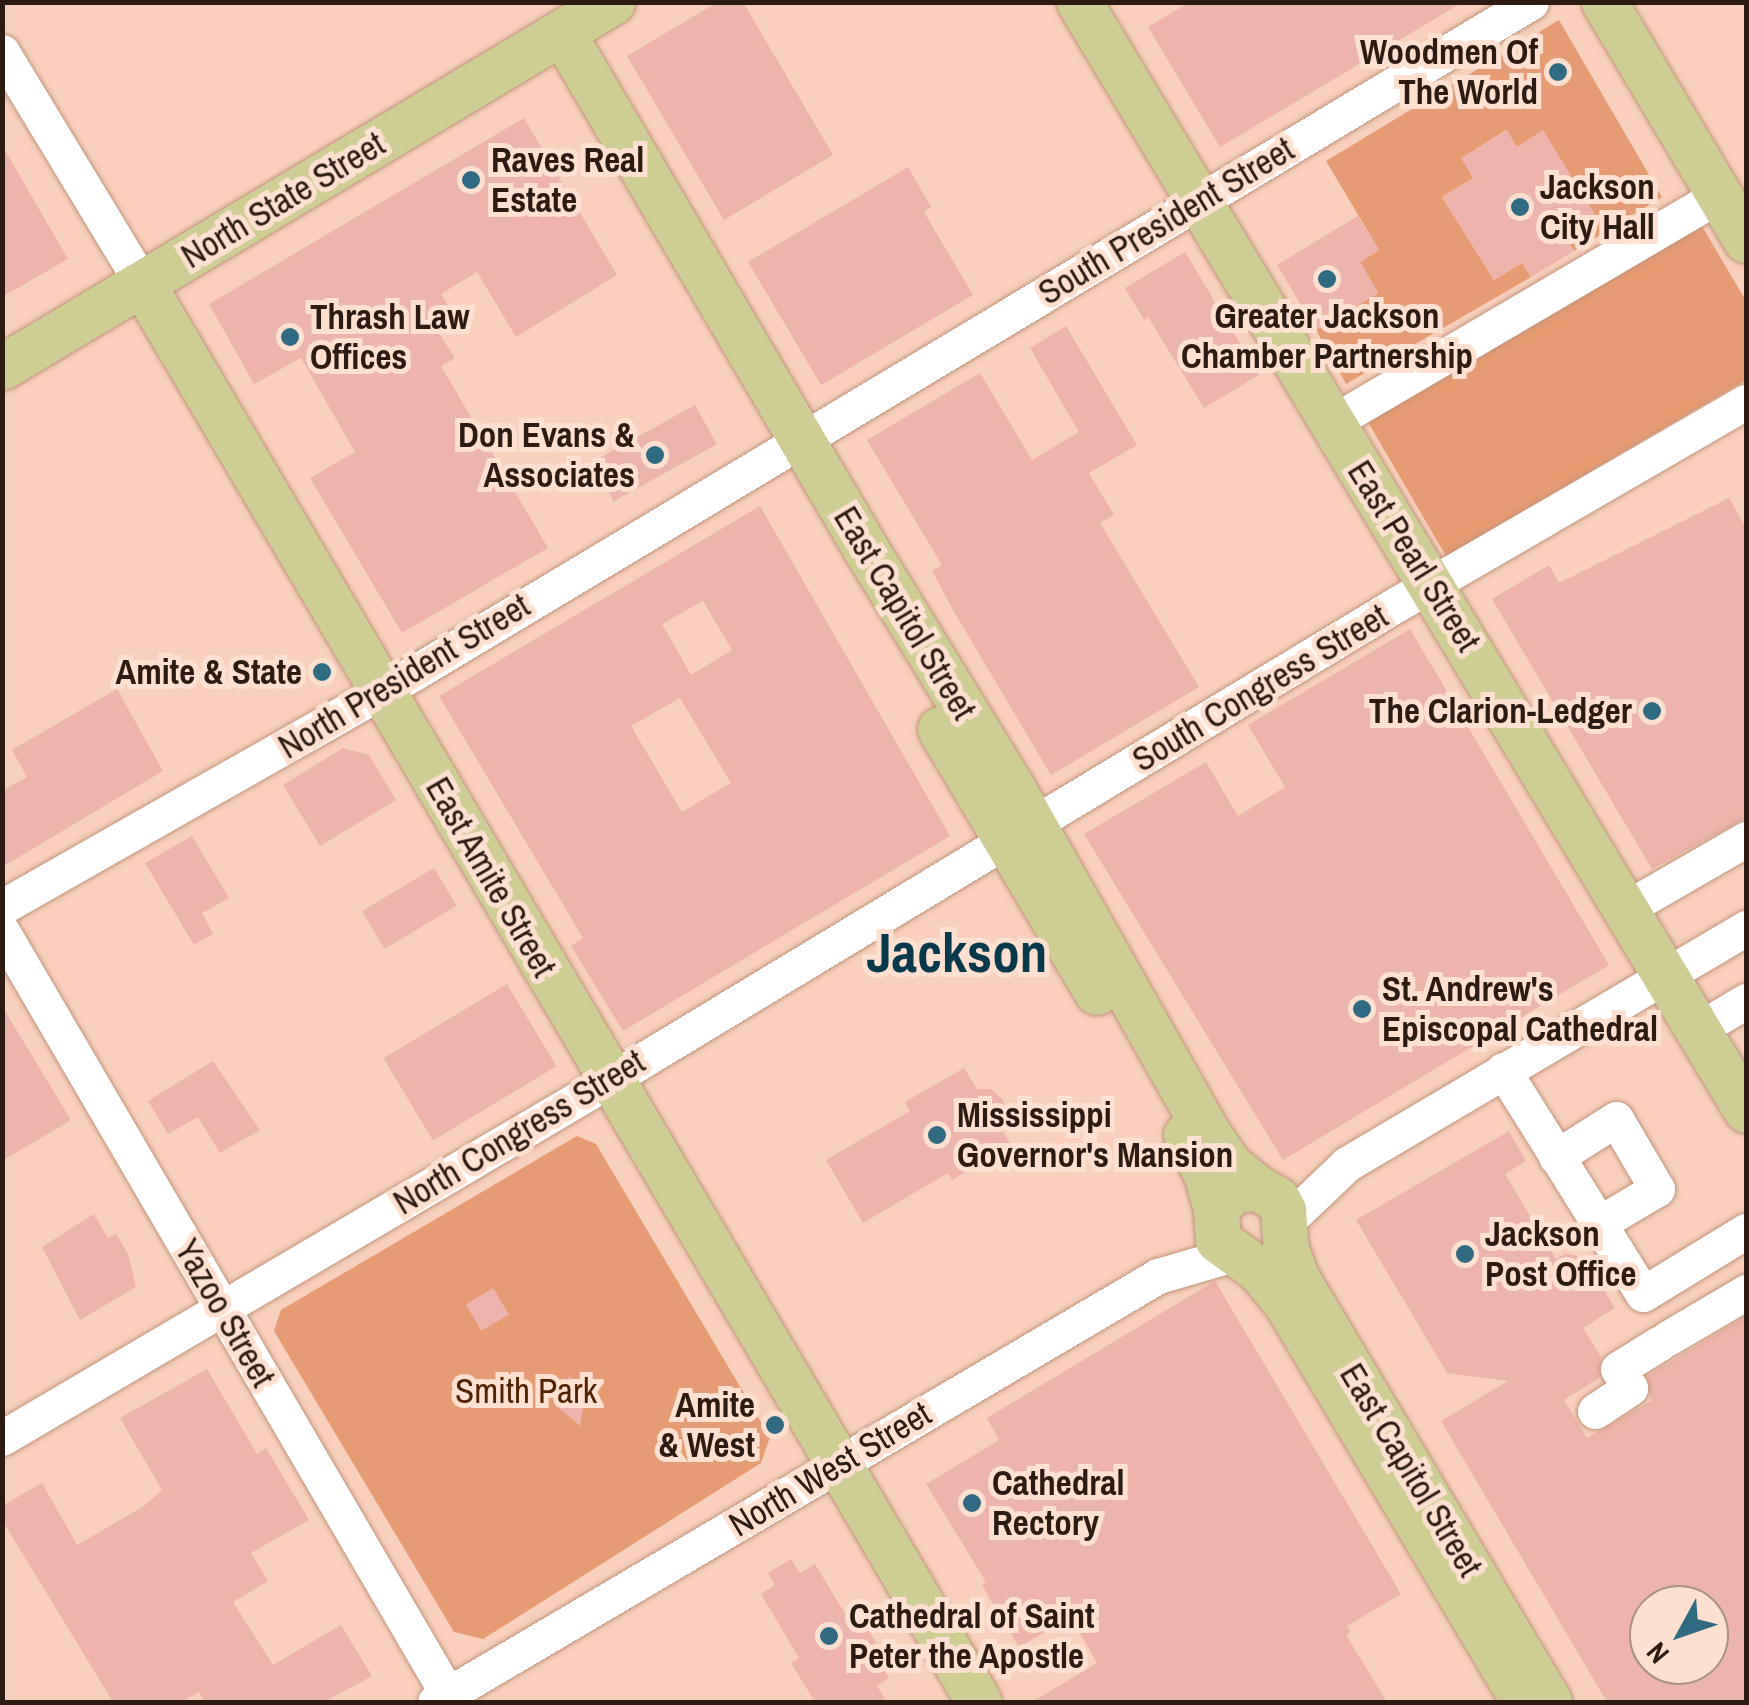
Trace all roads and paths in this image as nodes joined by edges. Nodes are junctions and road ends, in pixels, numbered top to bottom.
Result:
1 (612, 2) edge
2 (1531, 2) edge
3 (1604, 2) edge
4 (1083, 4) edge
5 (550, 40) junction
6 (7, 68) edge
7 (1720, 195) junction
8 (1198, 202) junction
9 (1746, 240) edge
10 (143, 284) junction
11 (2, 367) edge
12 (1746, 402) edge
13 (1332, 423) junction
14 (789, 445) junction
15 (1432, 585) junction
16 (382, 692) junction
17 (1020, 833) junction
18 (1746, 840) edge
19 (2, 907) edge
20 (1625, 909) junction
21 (1746, 928) edge
22 (2, 931) edge
23 (1666, 975) junction
24 (1746, 1001) edge
25 (1699, 1029) junction
26 (1502, 1070) junction
27 (610, 1080) junction
28 (1746, 1110) edge
29 (1556, 1157) junction
30 (1272, 1208) junction
31 (1598, 1224) junction
32 (1746, 1231) edge
33 (1227, 1235) junction
34 (1746, 1292) edge
35 (221, 1308) junction
36 (1595, 1410) dead end
37 (2, 1438) edge
38 (838, 1465) junction
39 (442, 1699) edge
40 (979, 1702) edge
41 (1524, 1702) edge
42 (1549, 1702) edge

1 - 5 main road, North State Street
2 - 8 street, South President Street
3 - 7 main road
4 - 8 main road, East Pearl Street
5 - 10 main road, North State Street
5 - 14 main road, East Capitol Street
6 - 10 street, East Amite Street
7 - 9 main road
7 - 13 street
8 - 13 main road, East Pearl Street
8 - 14 street, South President Street
10 - 11 main road, North State Street
10 - 16 main road, East Amite Street
12 - 15 street, South Congress Street
13 - 15 main road, East Pearl Street
14 - 16 street, North President Street
14 - 17 main road, East Capitol Street
15 - 17 street, South Congress Street
15 - 20 main road, East Pearl Street
16 - 19 street, North President Street
16 - 27 main road, East Amite Street
17 - 27 street, North Congress Street
17 - 30 main road, East Capitol Street
17 - 33 main road, East Capitol Street
18 - 20 street
20 - 23 main road, East Pearl Street
21 - 23 street
22 - 35 street, Yazoo Street
23 - 25 main road, East Pearl Street
23 - 26 street
24 - 25 street
25 - 28 main road, East Pearl Street
26 - 29 street
26 - 30 street
27 - 35 street, North Congress Street
27 - 38 main road, East Amite Street
29 - 31 street
29 - 31 street
30 - 33 main road
30 - 33 main road
30 - 42 main road, East Capitol Street
31 - 32 street
33 - 38 street, North West Street
33 - 41 main road, East Capitol Street
34 - 36 street
35 - 37 street, North Congress Street
35 - 39 street, Yazoo Street
38 - 39 street, North West Street
38 - 40 main road, East Amite Street

